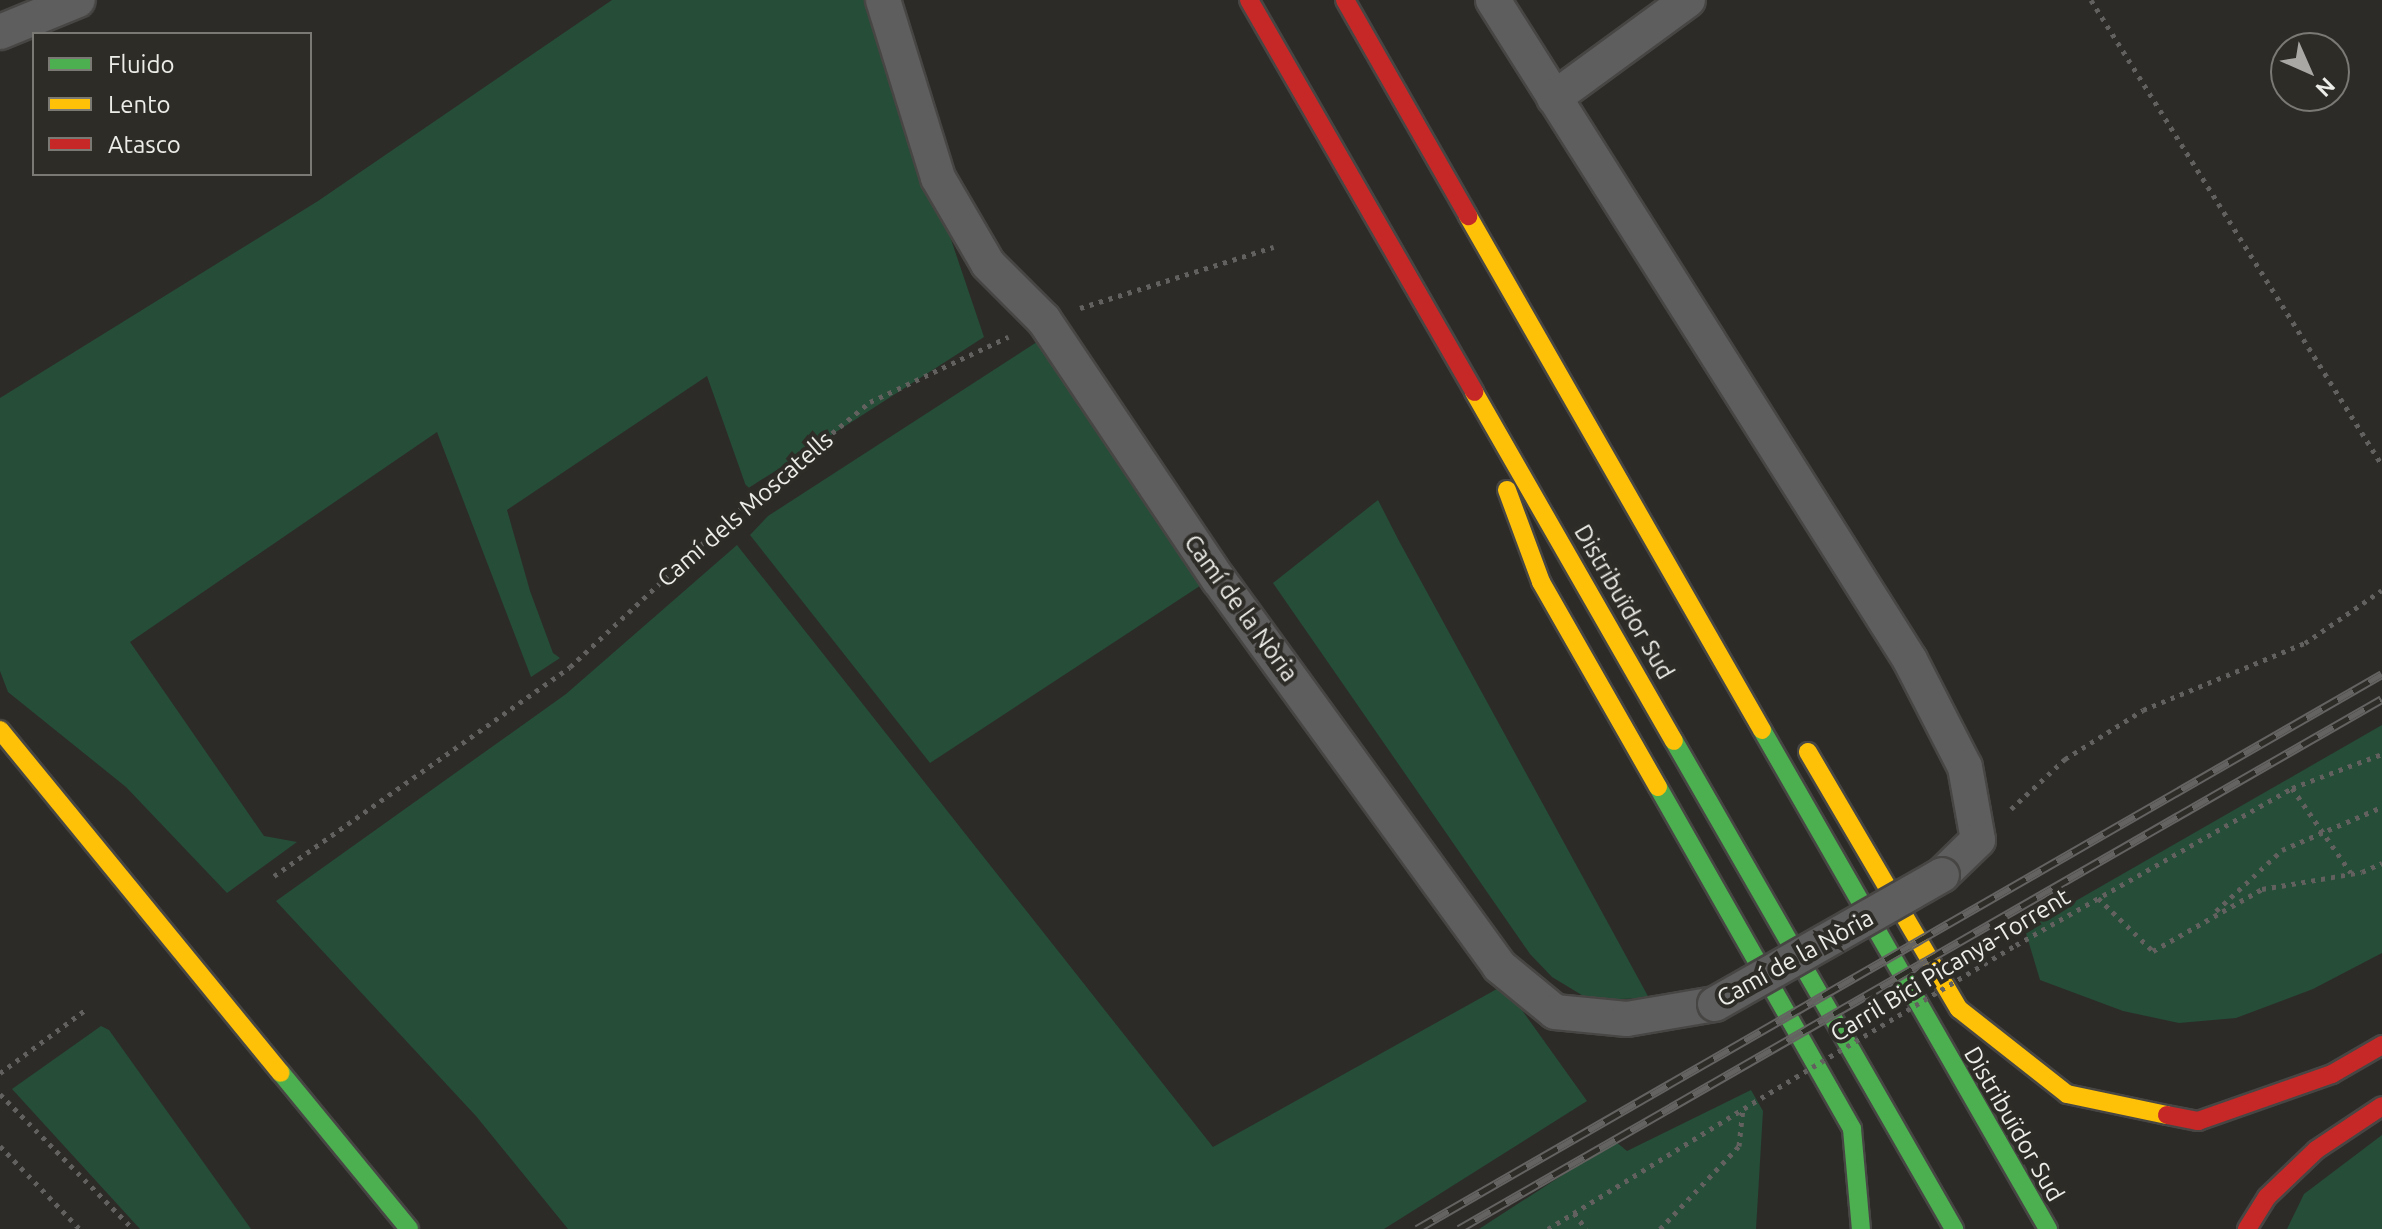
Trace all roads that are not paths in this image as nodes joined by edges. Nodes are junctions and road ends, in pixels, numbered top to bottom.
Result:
1 (78, 0) edge
2 (883, 0) edge
3 (1249, 0) edge
4 (1345, 0) edge
5 (1493, 0) edge
6 (1688, 0) edge
7 (0, 32) edge
8 (1554, 98) junction
9 (1507, 285) junction
10 (1464, 371) junction
11 (1627, 454) dead end
12 (0, 730) edge
13 (1799, 738) dead end
14 (2382, 1045) edge
15 (2382, 1106) edge
16 (409, 1229) edge
17 (1861, 1229) edge
18 (1954, 1229) edge
19 (2048, 1229) edge
20 (2247, 1229) edge

1 - 7 street
2 - 8 street, Camí de la Nòria, bridge
3 - 10 main road, Distribuïdor Sud
4 - 9 main road, Distribuïdor Sud
5 - 8 street
6 - 8 street
9 - 11 main road
9 - 19 main road, Distribuïdor Sud
10 - 17 main road
10 - 18 main road, Distribuïdor Sud
12 - 16 main road
13 - 14 main road
15 - 20 main road

